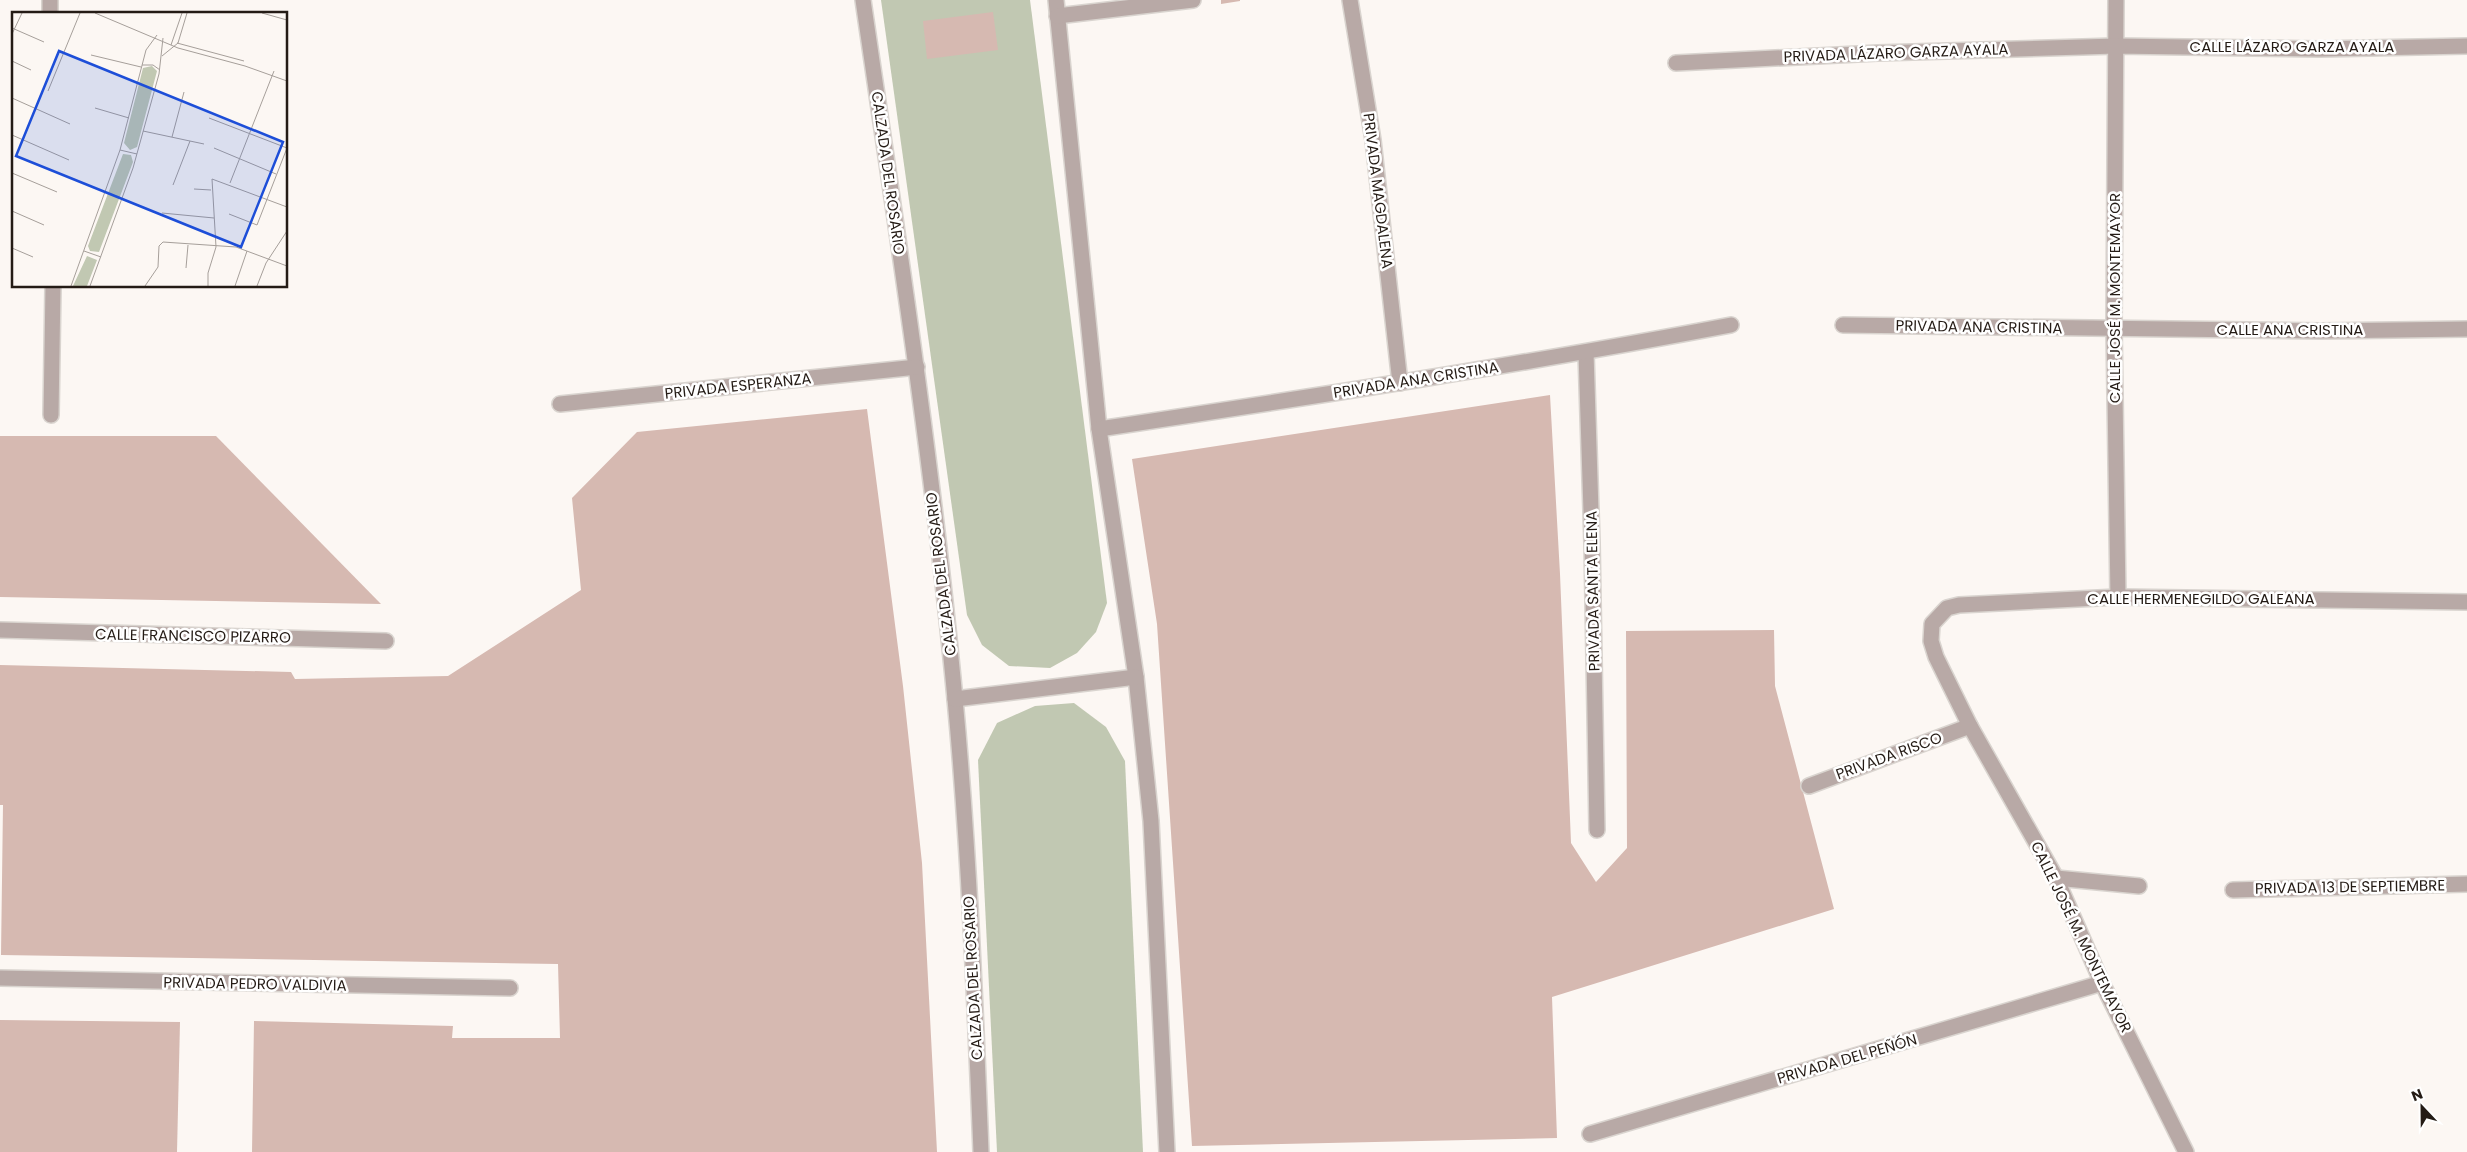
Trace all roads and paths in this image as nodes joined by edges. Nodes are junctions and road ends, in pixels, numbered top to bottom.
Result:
1 (863, 0) edge
2 (1056, 0) edge
3 (1192, 0) edge
4 (1350, 0) edge
5 (2116, 0) edge
6 (1057, 16) junction
7 (2116, 46) junction
8 (2467, 46) edge
9 (1676, 62) dead end
10 (53, 288) edge
11 (1732, 325) dead end
12 (1844, 326) dead end
13 (2114, 328) junction
14 (2467, 329) edge
15 (1586, 353) junction
16 (916, 367) junction
17 (1400, 383) junction
18 (560, 404) dead end
19 (51, 415) dead end
20 (1099, 429) junction
21 (2118, 597) junction
22 (2467, 602) edge
23 (1938, 615) joint
24 (0, 630) edge
25 (386, 640) dead end
26 (1136, 677) junction
27 (955, 699) junction
28 (1970, 726) junction
29 (1809, 786) dead end
30 (1597, 830) dead end
31 (2056, 878) junction
32 (2467, 884) edge
33 (2139, 886) dead end
34 (2233, 890) dead end
35 (0, 978) edge
36 (2102, 982) junction
37 (510, 988) dead end
38 (1590, 1134) dead end
39 (981, 1152) edge
40 (1167, 1152) edge
41 (2186, 1152) edge

1 - 16 street, CALZADA DEL ROSARIO
2 - 6 street
3 - 6 street
4 - 17 street, PRIVADA MAGDALENA
5 - 7 street, CALLE JOSÉ M. MONTEMAYOR
6 - 20 street
7 - 8 street, CALLE LÁZARO GARZA AYALA
7 - 9 street, PRIVADA LÁZARO GARZA AYALA
7 - 13 street, CALLE JOSÉ M. MONTEMAYOR
10 - 19 street
11 - 15 street, PRIVADA ANA CRISTINA
12 - 13 street, PRIVADA ANA CRISTINA
13 - 14 street, CALLE ANA CRISTINA
13 - 21 street, CALLE JOSÉ M. MONTEMAYOR
15 - 17 street, PRIVADA ANA CRISTINA
15 - 30 street, PRIVADA SANTA ELENA
16 - 18 street, PRIVADA ESPERANZA
16 - 27 street, CALZADA DEL ROSARIO
17 - 20 street, PRIVADA ANA CRISTINA
20 - 26 street
21 - 22 street, CALLE HERMENEGILDO GALEANA
21 - 23 street, CALLE HERMENEGILDO GALEANA
23 - 28 street, CALLE JOSÉ M. MONTEMAYOR
24 - 25 street, CALLE FRANCISCO PIZARRO
26 - 27 street
26 - 40 street
27 - 39 street, CALZADA DEL ROSARIO
28 - 29 street, PRIVADA RISCO
28 - 31 street, CALLE JOSÉ M. MONTEMAYOR
31 - 33 street
31 - 36 street, CALLE JOSÉ M. MONTEMAYOR
32 - 34 street, PRIVADA 13 DE SEPTIEMBRE
35 - 37 street, PRIVADA PEDRO VALDIVIA
36 - 38 street, PRIVADA DEL PEÑÓN
36 - 41 street, CALLE JOSÉ M. MONTEMAYOR

